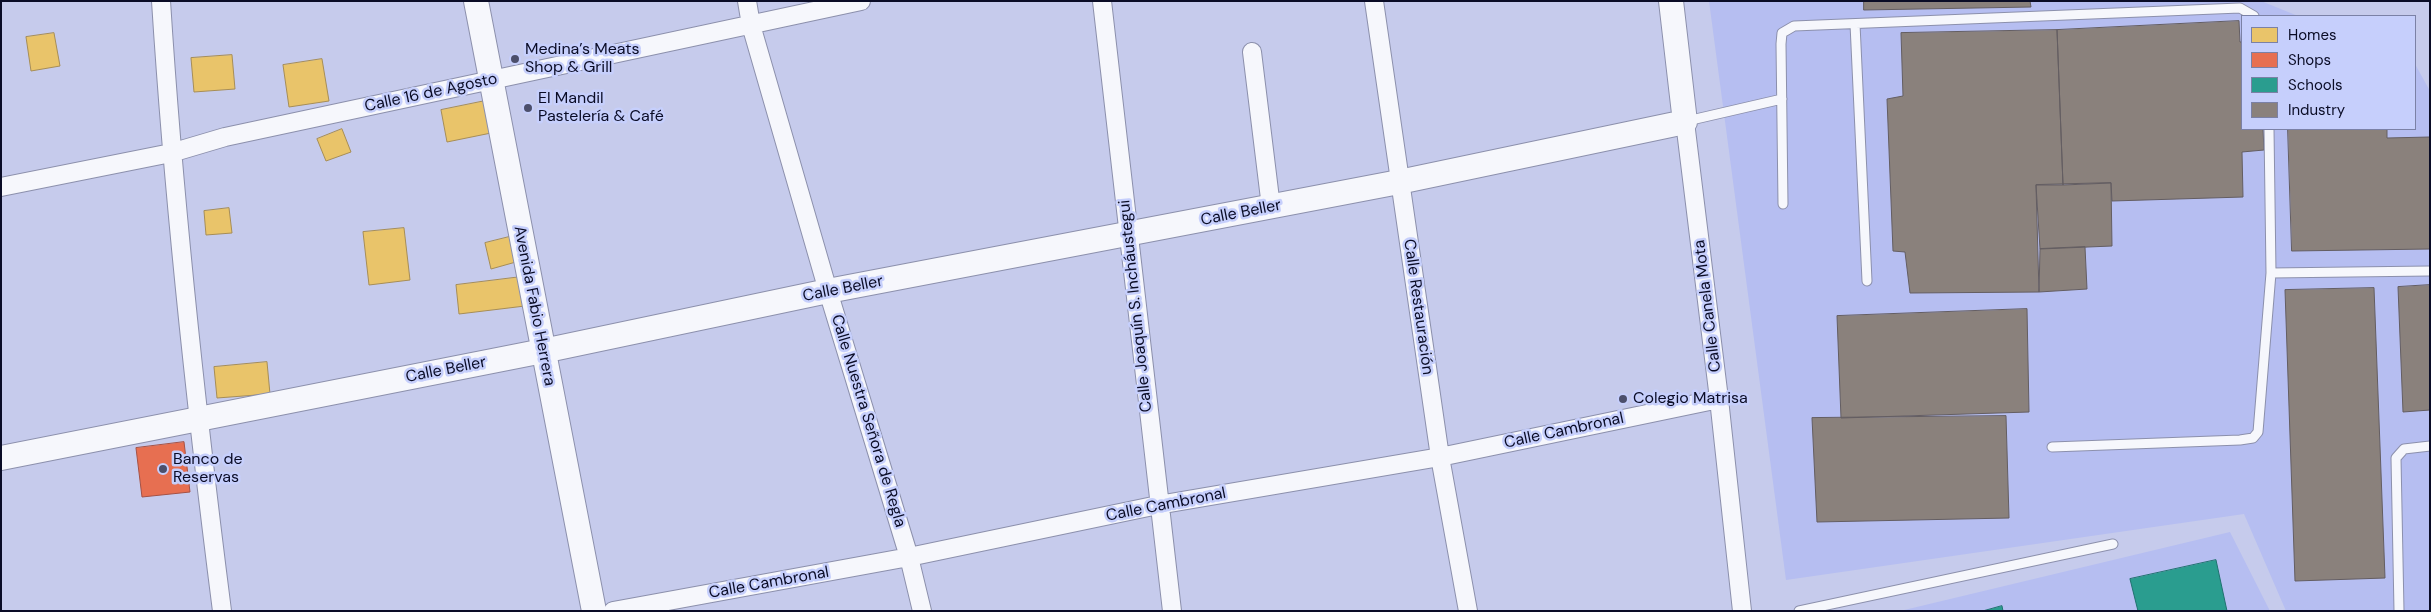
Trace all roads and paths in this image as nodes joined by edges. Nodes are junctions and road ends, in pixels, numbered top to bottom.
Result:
1 (161, 1) edge
2 (476, 1) edge
3 (747, 1) edge
4 (861, 1) edge
5 (1102, 1) edge
6 (1374, 1) edge
7 (1671, 1) edge
8 (2252, 15) edge
9 (1855, 24) junction
10 (751, 25) junction
11 (1252, 52) dead end
12 (491, 80) junction
13 (1782, 99) junction
14 (1685, 122) junction
15 (2268, 130) edge
16 (171, 153) junction
17 (1399, 182) junction
18 (1, 187) edge
19 (1783, 204) dead end
20 (1271, 207) junction
21 (1128, 236) junction
22 (2430, 271) edge
23 (2271, 272) junction
24 (1867, 281) dead end
25 (828, 291) junction
26 (543, 351) junction
27 (1719, 399) junction
28 (197, 418) junction
29 (2430, 446) edge
30 (2052, 447) dead end
31 (1440, 457) junction
32 (1, 458) edge
33 (1158, 505) junction
34 (2114, 544) dead end
35 (909, 557) junction
36 (222, 611) edge
37 (594, 611) edge
38 (613, 611) edge
39 (922, 611) edge
40 (1172, 611) edge
41 (1468, 611) edge
42 (1742, 611) edge
43 (1799, 611) edge
44 (2399, 611) edge

1 - 16 street
2 - 12 main road, Avenida Fabio Herrera
3 - 10 street, Calle Nuestra Señora de Regla
4 - 10 street, Calle 16 de Agosto
5 - 21 street, Calle Joaquín S. Incháustegui
6 - 17 street, Calle Restauración
7 - 14 main road, Calle Canela Mota
8 - 9 lane
9 - 13 lane
9 - 24 lane
10 - 12 street, Calle 16 de Agosto
10 - 25 street, Calle Nuestra Señora de Regla
11 - 20 street
12 - 16 street, Calle 16 de Agosto
12 - 26 main road, Avenida Fabio Herrera
13 - 14 lane
13 - 19 lane
14 - 17 main road, Calle Beller
14 - 27 street, Calle Canela Mota
15 - 23 lane
16 - 18 street, Calle 16 de Agosto
16 - 28 street
17 - 20 main road, Calle Beller
17 - 31 street, Calle Restauración
20 - 21 main road, Calle Beller
21 - 25 main road, Calle Beller
21 - 33 street, Calle Joaquín S. Incháustegui
22 - 23 lane
23 - 30 lane
25 - 26 main road, Calle Beller
25 - 35 street, Calle Nuestra Señora de Regla
26 - 28 main road, Calle Beller
26 - 37 main road, Avenida Fabio Herrera
27 - 31 street, Calle Cambronal
27 - 42 street, Calle Canela Mota
28 - 32 main road, Calle Beller
28 - 36 street
29 - 44 lane
31 - 33 street, Calle Cambronal
31 - 41 street, Calle Restauración
33 - 35 street, Calle Cambronal
33 - 40 street, Calle Joaquín S. Incháustegui
34 - 43 lane
35 - 38 street, Calle Cambronal
35 - 39 street, Calle Nuestra Señora de Regla

